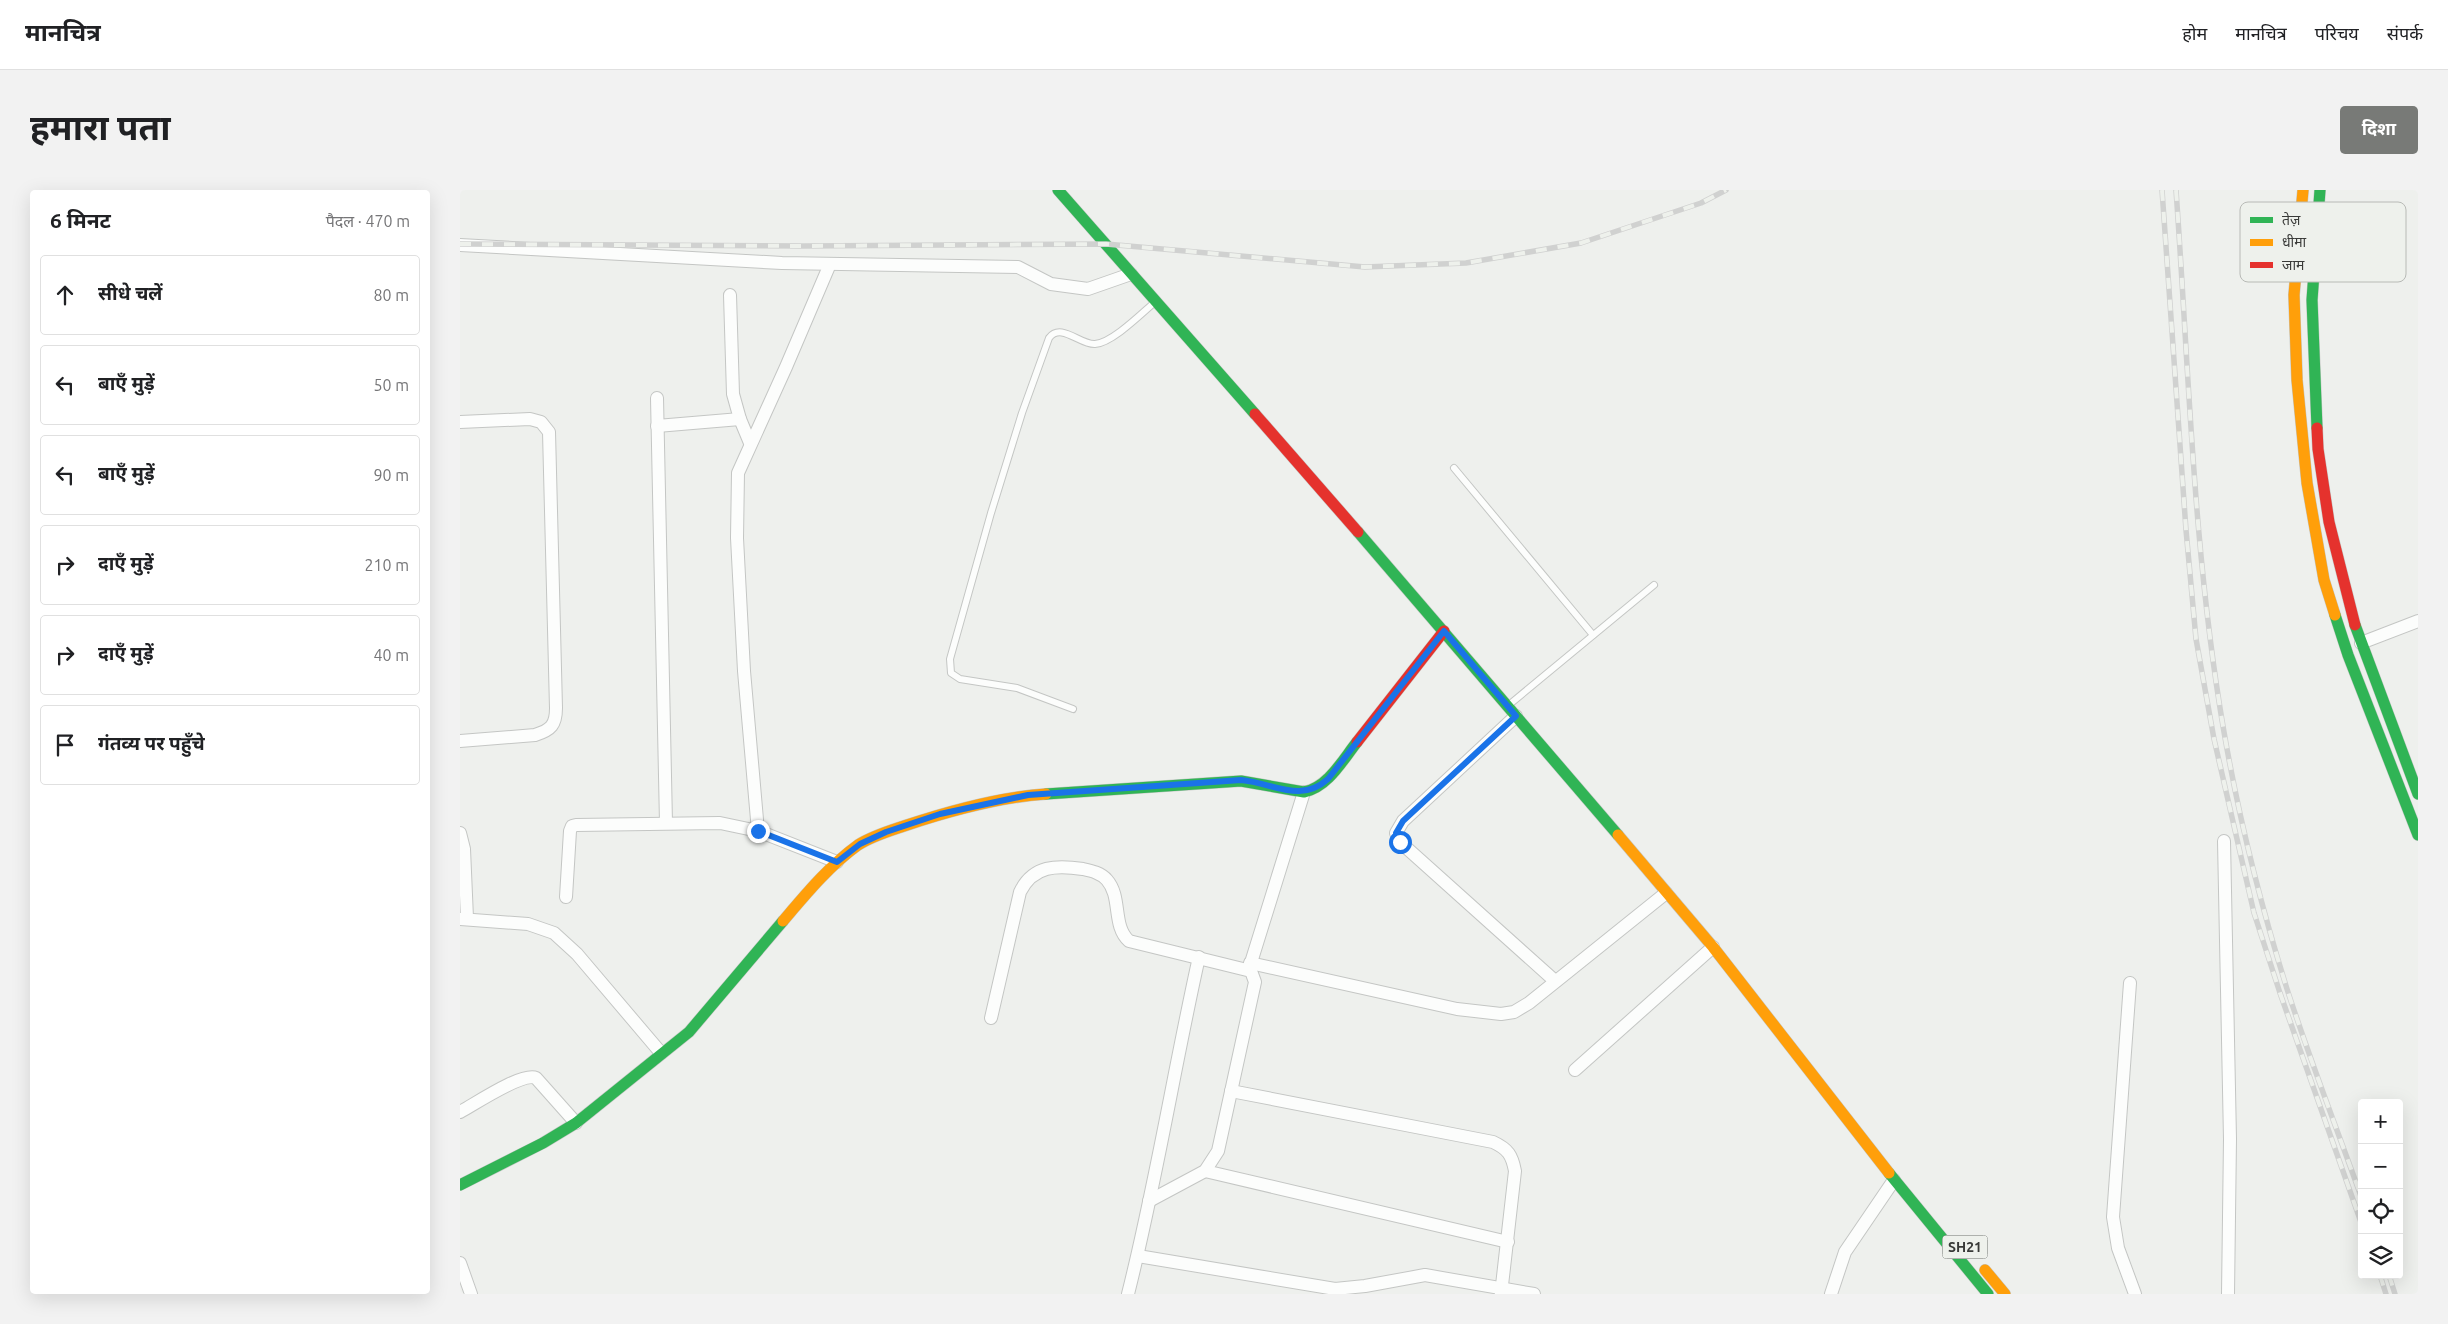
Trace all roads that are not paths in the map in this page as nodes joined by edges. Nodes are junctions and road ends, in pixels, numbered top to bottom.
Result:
1 (1058, 190) edge
2 (460, 245) edge
3 (830, 264) junction
4 (1131, 274) junction
5 (2295, 282) edge
6 (2313, 282) edge
7 (730, 295) dead end
8 (1155, 302) junction
9 (657, 398) dead end
10 (740, 419) junction
11 (460, 422) edge
12 (657, 426) junction
13 (750, 443) junction
14 (1454, 468) dead end
15 (1654, 585) dead end
16 (2418, 621) edge
17 (1444, 631) junction
18 (1592, 635) junction
19 (2361, 642) junction
20 (1508, 706) junction
21 (1073, 709) dead end
22 (1516, 716) junction
23 (460, 741) edge
24 (1304, 792) junction
25 (2418, 794) edge
26 (666, 823) junction
27 (758, 831) junction
28 (460, 833) edge
29 (2418, 835) edge
30 (2224, 841) dead end
31 (837, 862) junction
32 (1666, 893) junction
33 (566, 896) dead end
34 (464, 918) edge
35 (1713, 946) junction
36 (1199, 957) junction
37 (1250, 966) junction
38 (1555, 981) junction
39 (2130, 983) dead end
40 (991, 1018) dead end
41 (661, 1054) junction
42 (1575, 1070) dead end
43 (1231, 1090) junction
44 (460, 1112) edge
45 (576, 1123) junction
46 (1205, 1171) junction
47 (1894, 1180) junction
48 (460, 1184) edge
49 (1149, 1201) junction
50 (1919, 1208) junction
51 (1508, 1242) junction
52 (1138, 1256) junction
53 (460, 1263) edge
54 (1501, 1291) edge
55 (471, 1294) edge
56 (1128, 1294) edge
57 (1534, 1294) edge
58 (1831, 1294) edge
59 (1988, 1294) edge
60 (2005, 1294) edge
61 (2135, 1294) edge
62 (2228, 1294) edge

1 - 4 street, SH21
2 - 3 street
3 - 4 street
3 - 13 street
4 - 8 street, SH21
5 - 29 street
6 - 19 street
7 - 10 street
8 - 17 street, SH21
8 - 21 lane
9 - 12 street
10 - 12 street
10 - 13 street
11 - 23 street
12 - 26 street
13 - 27 street
14 - 18 lane
15 - 18 lane
16 - 19 street
17 - 20 street, SH21
17 - 24 street
18 - 20 lane
19 - 25 street
20 - 22 street, SH21
22 - 32 street, SH21
22 - 38 street
24 - 31 street
24 - 37 street
26 - 27 street
26 - 33 street
27 - 31 street
28 - 34 street
30 - 62 street
31 - 41 street
32 - 35 street, SH21
32 - 38 street
34 - 41 street
35 - 42 street
35 - 47 street, SH21
36 - 37 street
36 - 40 street
36 - 49 street
37 - 38 street
37 - 43 street
39 - 61 street
41 - 45 street
43 - 46 street
43 - 51 street
44 - 45 street
45 - 48 street
46 - 49 street
46 - 51 street
47 - 50 street, SH21
47 - 58 street
49 - 52 street
50 - 59 street, SH21
50 - 60 street, SH21
51 - 54 street
52 - 54 street
52 - 56 street
53 - 55 street
54 - 57 street

